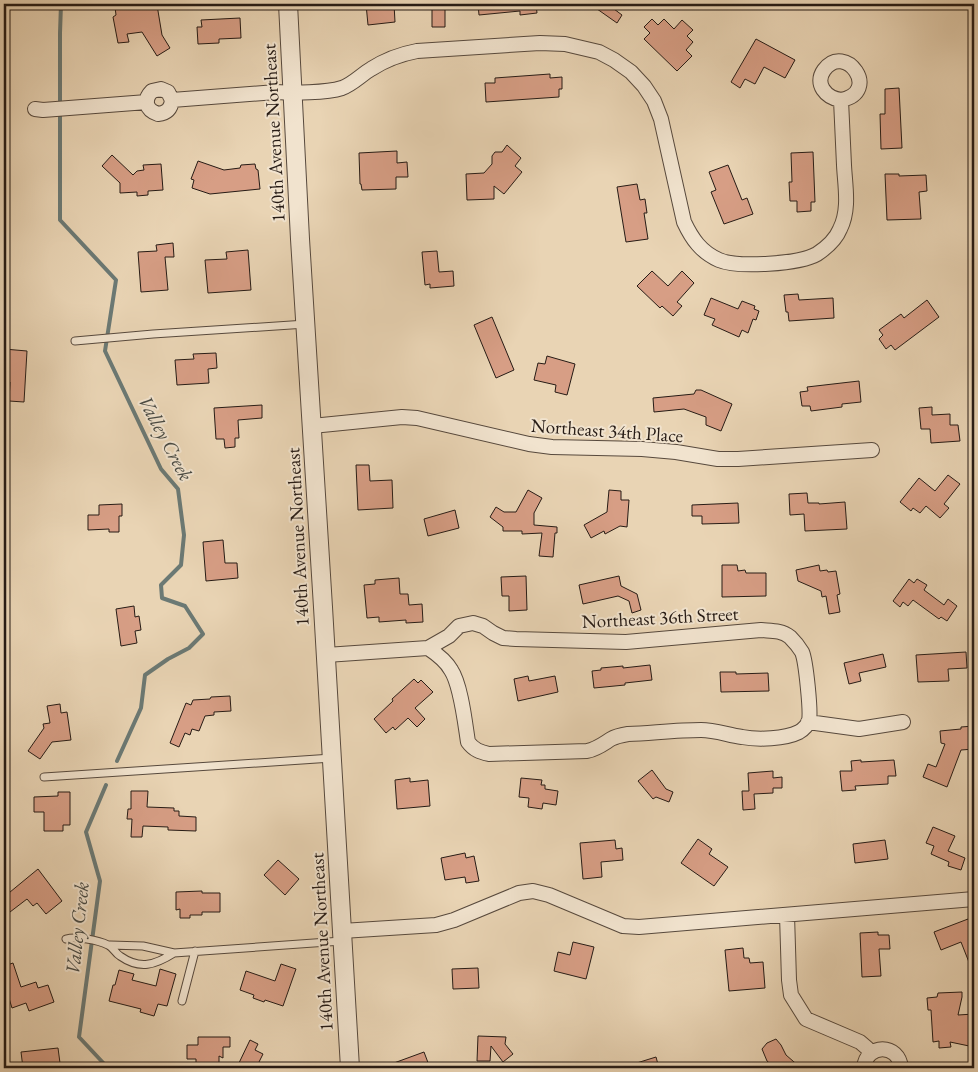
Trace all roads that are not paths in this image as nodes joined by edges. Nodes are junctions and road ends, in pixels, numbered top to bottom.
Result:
1 (288, 4) edge
2 (293, 93) junction
3 (841, 100) dead end
4 (35, 109) dead end
5 (306, 324) junction
6 (75, 341) dead end
7 (312, 426) junction
8 (872, 450) dead end
9 (428, 648) junction
10 (326, 655) junction
11 (903, 722) dead end
12 (807, 725) junction
13 (332, 758) junction
14 (44, 776) dead end
15 (974, 899) edge
16 (787, 915) junction
17 (342, 936) junction
18 (66, 940) dead end
19 (110, 945) junction
20 (195, 951) junction
21 (174, 953) junction
22 (182, 1000) dead end
23 (871, 1053) junction
24 (350, 1068) edge
25 (864, 1068) edge
26 (901, 1068) edge

1 - 2 street, 140th Avenue Northeast
2 - 3 street
2 - 4 street
2 - 5 street, 140th Avenue Northeast
5 - 6 lane
5 - 7 street, 140th Avenue Northeast
7 - 8 street, Northeast 34th Place
7 - 10 street, 140th Avenue Northeast
9 - 10 street, Northeast 36th Street
9 - 12 street
9 - 12 street, Northeast 36th Street
10 - 13 street, 140th Avenue Northeast
11 - 12 street
13 - 14 lane
13 - 17 street, 140th Avenue Northeast
15 - 16 street
16 - 17 street
16 - 23 street
17 - 20 lane
17 - 24 street, 140th Avenue Northeast
18 - 19 lane
19 - 21 lane
19 - 21 lane
20 - 21 lane
20 - 22 lane
23 - 25 street
23 - 26 street

